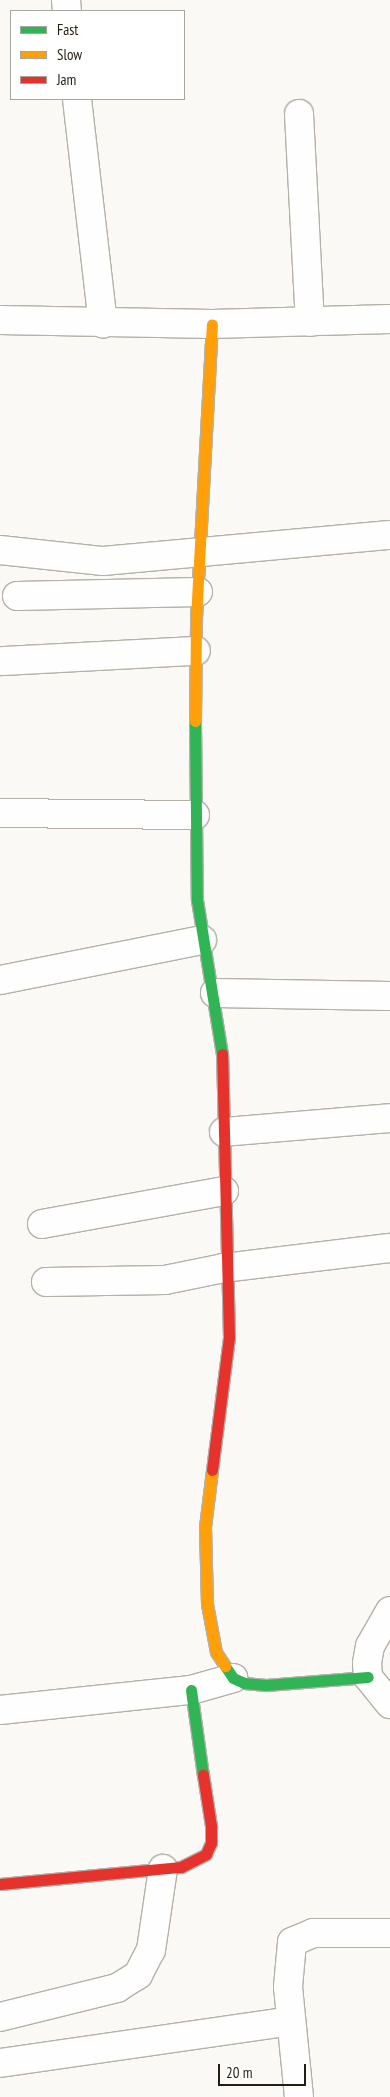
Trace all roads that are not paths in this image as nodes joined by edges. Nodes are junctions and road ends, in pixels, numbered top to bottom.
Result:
1 (77, 100) edge
2 (299, 114) dead end
3 (0, 320) edge
4 (390, 320) edge
5 (310, 322) junction
6 (103, 323) junction
7 (212, 324) junction
8 (390, 535) edge
9 (0, 550) edge
10 (200, 551) junction
11 (198, 592) junction
12 (16, 596) dead end
13 (196, 651) junction
14 (2, 662) dead end
15 (0, 813) edge
16 (195, 815) junction
17 (202, 940) junction
18 (0, 980) edge
19 (215, 993) junction
20 (390, 996) edge
21 (390, 1118) edge
22 (224, 1132) junction
23 (224, 1191) junction
24 (42, 1224) dead end
25 (390, 1248) edge
26 (224, 1268) junction
27 (46, 1282) dead end
28 (390, 1611) edge
29 (368, 1677) junction
30 (233, 1678) junction
31 (191, 1690) junction
32 (390, 1704) edge
33 (0, 1710) edge
34 (162, 1869) junction
35 (0, 1884) edge
36 (390, 1933) edge
37 (0, 2017) edge
38 (291, 2021) junction
39 (0, 2063) edge
40 (299, 2097) edge

1 - 6 street
2 - 5 street
3 - 6 street
4 - 5 street
5 - 7 street
6 - 7 street
7 - 10 street
8 - 10 street
9 - 10 street
10 - 11 street
11 - 12 street
11 - 13 street
13 - 14 street
13 - 16 street
15 - 16 street
16 - 17 street
17 - 18 street
17 - 19 street
19 - 20 street
19 - 22 street
21 - 22 street
22 - 23 street
23 - 24 street
23 - 26 street
25 - 26 street
26 - 27 street
26 - 30 street
28 - 29 street
29 - 30 street
29 - 32 street
30 - 31 street
31 - 33 street
31 - 34 street
34 - 35 street
34 - 37 street
36 - 38 street
38 - 39 street
38 - 40 street

